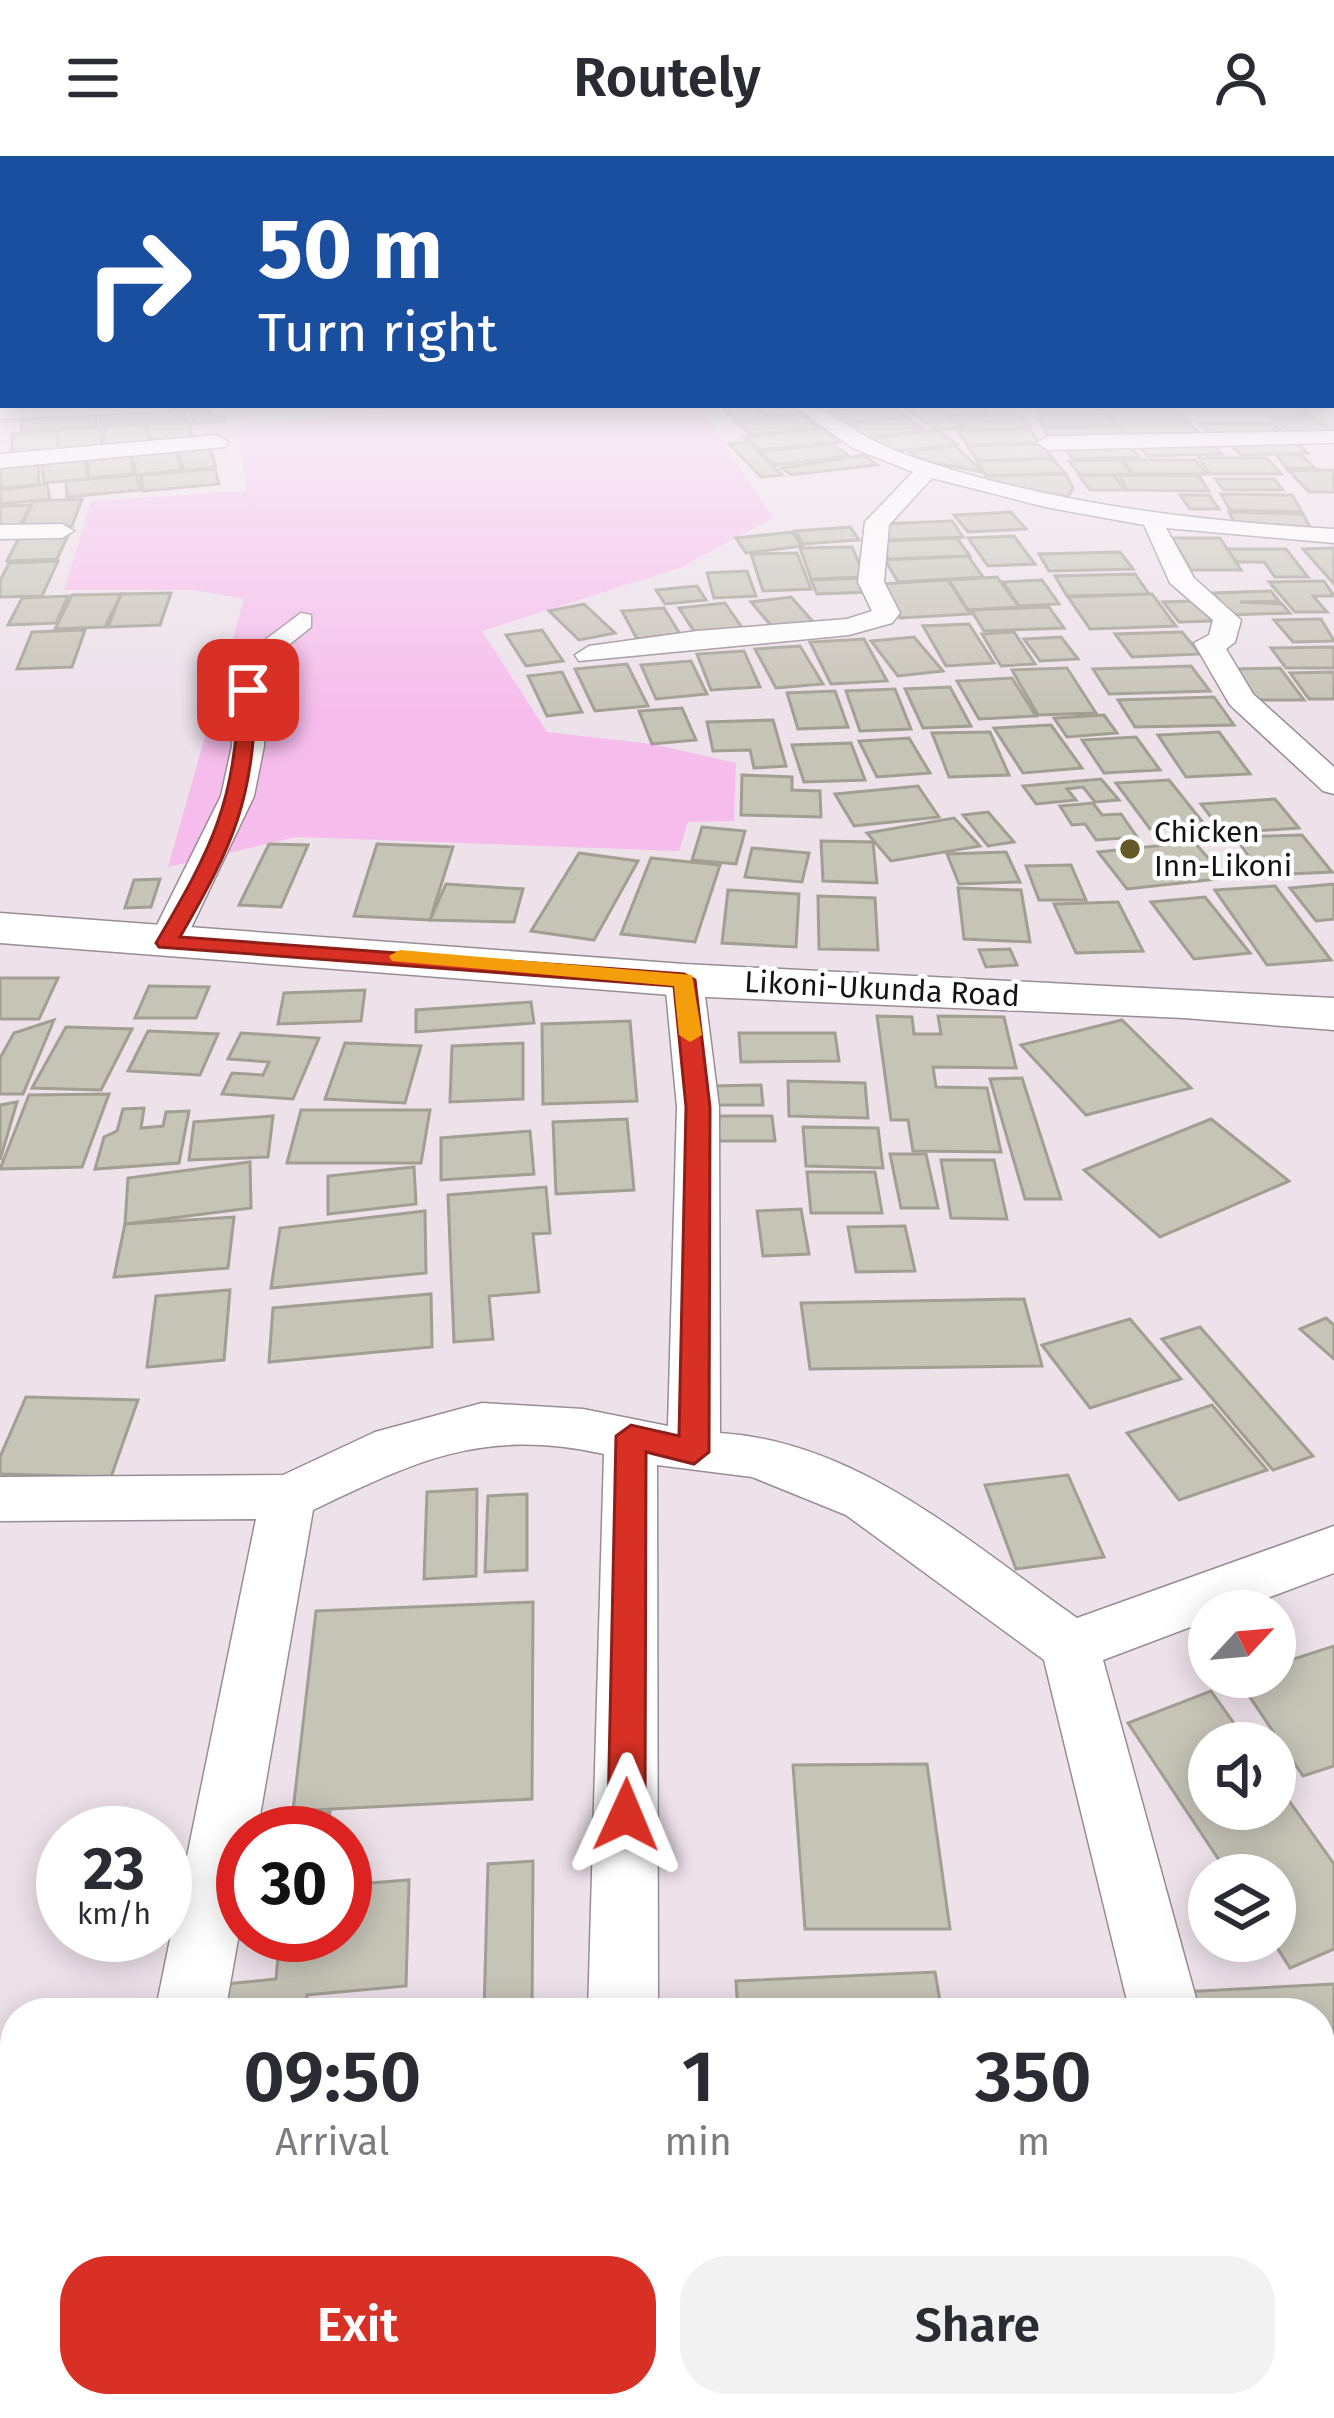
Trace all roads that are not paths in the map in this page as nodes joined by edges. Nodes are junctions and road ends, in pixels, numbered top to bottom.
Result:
1 (901, 502) edge
2 (1073, 502) edge
3 (1084, 504) joint
4 (1158, 521) junction
5 (62, 531) dead end
6 (0, 532) edge
7 (1334, 536) edge
8 (301, 621) dead end
9 (589, 655) dead end
10 (1334, 784) edge
11 (0, 928) edge
12 (166, 943) junction
13 (684, 980) junction
14 (1331, 1017) edge
15 (631, 1436) junction
16 (694, 1452) junction
17 (288, 1497) junction
18 (0, 1499) edge
19 (1334, 1549) edge
20 (1070, 1646) junction
21 (193, 1998) edge
22 (622, 1998) edge
23 (1161, 1998) edge

1 - 9 street
2 - 3 street
3 - 4 street
4 - 7 street
4 - 10 street
5 - 6 street
8 - 12 street
11 - 12 highway, Likoni-Ukunda Road
12 - 13 highway, Likoni-Ukunda Road
13 - 14 highway, Likoni-Ukunda Road
13 - 16 street
15 - 16 street
15 - 17 street
15 - 22 street
16 - 20 street
17 - 18 street
17 - 21 street
19 - 20 street
20 - 23 street

